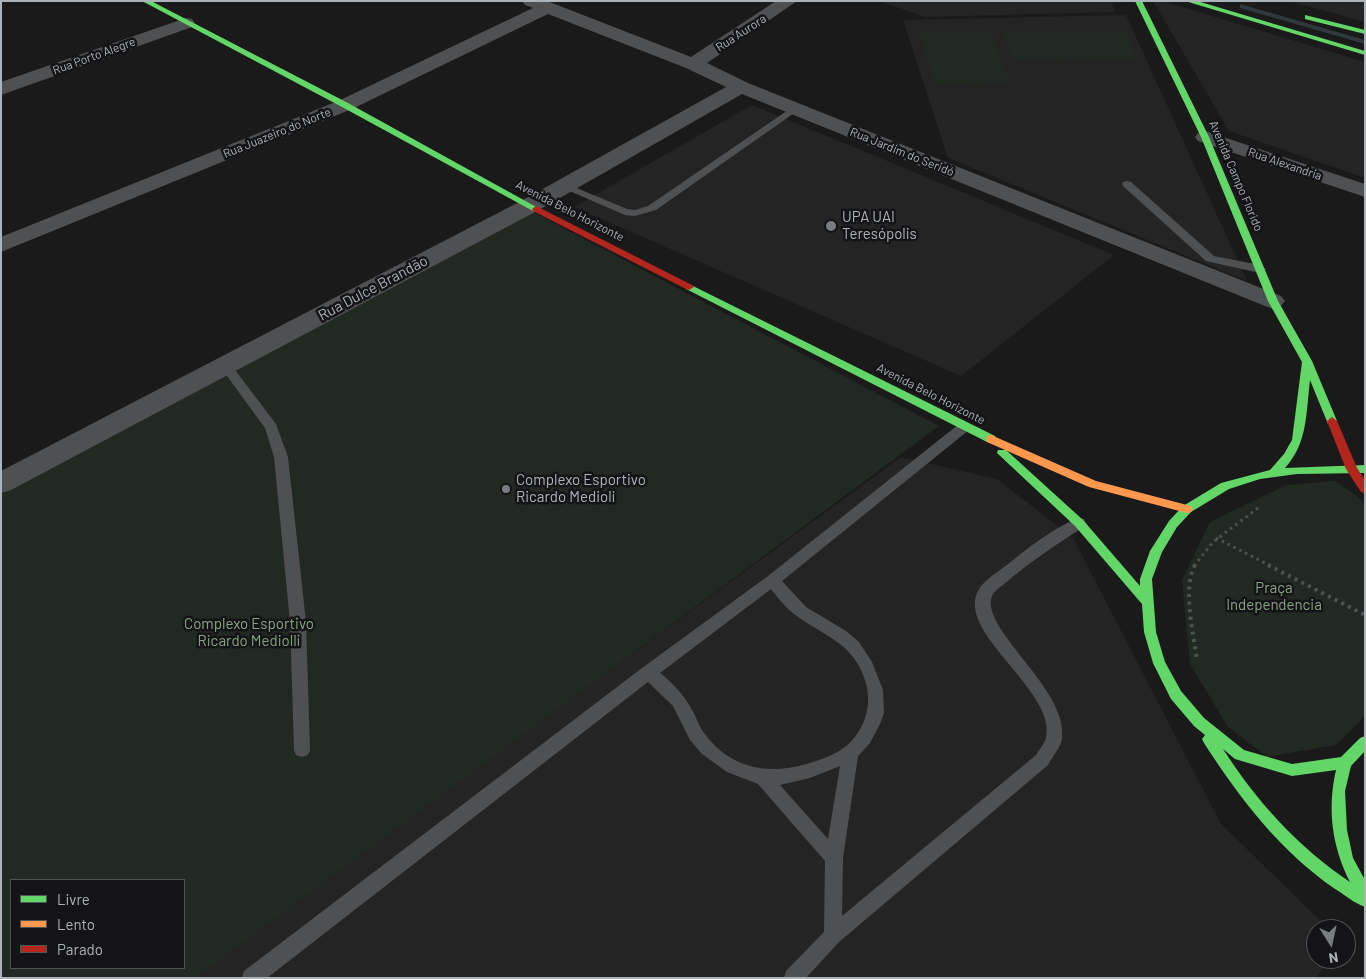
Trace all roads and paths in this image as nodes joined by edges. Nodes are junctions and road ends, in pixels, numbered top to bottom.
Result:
1 (145, 1) edge
2 (788, 1) edge
3 (1138, 1) edge
4 (1188, 1) edge
5 (539, 4) edge
6 (1299, 14) dead end
7 (186, 23) junction
8 (1365, 32) edge
9 (1365, 53) edge
10 (693, 64) junction
11 (741, 87) junction
12 (1, 89) edge
13 (345, 105) junction
14 (794, 109) junction
15 (1205, 137) junction
16 (1127, 184) dead end
17 (563, 186) junction
18 (1365, 191) edge
19 (529, 206) junction
20 (1, 245) edge
21 (1260, 268) junction
22 (1273, 301) junction
23 (1307, 361) junction
24 (225, 365) junction
25 (964, 427) junction
26 (986, 437) junction
27 (1352, 469) junction
28 (1365, 469) edge
29 (1273, 473) junction
30 (1, 483) edge
31 (1365, 489) edge
32 (1261, 505) dead end
33 (1187, 509) junction
34 (1079, 523) junction
35 (1216, 538) junction
36 (773, 580) junction
37 (1147, 602) junction
38 (1365, 615) edge
39 (1198, 669) dead end
40 (648, 673) junction
41 (1199, 722) junction
42 (1365, 742) edge
43 (302, 750) dead end
44 (850, 756) junction
45 (1346, 763) junction
46 (764, 779) junction
47 (834, 858) junction
48 (1365, 895) edge
49 (1365, 900) edge
50 (833, 936) junction
51 (251, 978) edge
52 (793, 978) edge

1 - 7 street, Avenida Belo Horizonte
2 - 10 street, Rua Aurora
3 - 15 street, Avenida Campo Florido
4 - 9 street
5 - 10 street, Rua Jardim do Seridó
5 - 13 street, Rua Juazeiro do Norte
6 - 8 street
7 - 12 street, Rua Porto Alegre
7 - 13 street, Avenida Belo Horizonte
10 - 11 street, Rua Jardim do Seridó
11 - 14 street, Rua Jardim do Seridó
11 - 17 street, Rua Dulce Brandão
13 - 19 street, Avenida Belo Horizonte
13 - 20 street, Rua Juazeiro do Norte
14 - 17 lane
14 - 22 street, Rua Jardim do Seridó
15 - 18 street, Rua Alexandria
15 - 21 street, Avenida Campo Florido
16 - 21 lane
17 - 19 street, Rua Dulce Brandão
19 - 24 street, Rua Dulce Brandão
19 - 25 street, Avenida Belo Horizonte
21 - 22 street, Avenida Campo Florido
22 - 23 street, Avenida Campo Florido
23 - 27 street, Avenida Campo Florido
23 - 29 street
24 - 30 street, Rua Dulce Brandão
24 - 43 lane
25 - 26 street, Avenida Belo Horizonte
25 - 36 lane
26 - 33 street, Avenida Belo Horizonte
26 - 34 street
27 - 28 street
27 - 29 street
27 - 31 street, Avenida Campo Florido
29 - 33 street
32 - 35 path
33 - 37 street
34 - 37 street
34 - 50 lane
35 - 38 path
35 - 39 path
36 - 40 lane
36 - 44 lane
37 - 41 street
40 - 46 lane
40 - 51 lane
41 - 45 street
41 - 49 street
42 - 45 street
44 - 46 lane
44 - 47 lane
45 - 48 street
46 - 47 lane
47 - 50 lane
50 - 52 lane

